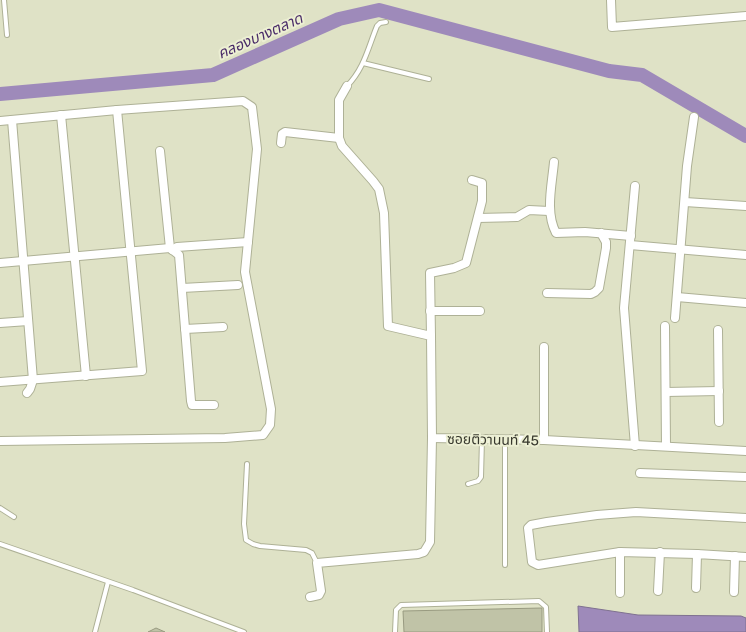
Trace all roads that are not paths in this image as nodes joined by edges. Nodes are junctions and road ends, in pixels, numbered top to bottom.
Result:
1 (4, 0) edge
2 (611, 0) edge
3 (746, 16) edge
4 (386, 22) dead end
5 (7, 35) dead end
6 (363, 63) junction
7 (429, 79) dead end
8 (348, 86) joint
9 (117, 110) junction
10 (61, 115) junction
11 (694, 117) dead end
12 (12, 120) junction
13 (0, 121) edge
14 (339, 138) junction
15 (281, 143) dead end
16 (160, 151) dead end
17 (554, 162) dead end
18 (472, 180) dead end
19 (635, 186) dead end
20 (684, 202) junction
21 (746, 206) edge
22 (549, 211) junction
23 (478, 218) junction
24 (601, 233) junction
25 (631, 236) junction
26 (248, 242) junction
27 (630, 245) junction
28 (171, 249) junction
29 (681, 249) junction
30 (131, 252) junction
31 (746, 255) edge
32 (76, 256) junction
33 (24, 261) junction
34 (0, 263) edge
35 (238, 284) dead end
36 (182, 288) junction
37 (547, 294) dead end
38 (677, 297) junction
39 (746, 303) edge
40 (430, 311) junction
41 (480, 311) dead end
42 (675, 318) dead end
43 (28, 321) junction
44 (0, 323) edge
45 (665, 326) dead end
46 (223, 327) dead end
47 (185, 329) junction
48 (718, 330) dead end
49 (431, 336) junction
50 (544, 347) dead end
51 (86, 376) junction
52 (33, 380) junction
53 (0, 382) edge
54 (719, 391) junction
55 (666, 392) junction
56 (27, 393) dead end
57 (214, 405) dead end
58 (719, 422) dead end
59 (432, 438) junction
60 (482, 439) junction
61 (505, 440) junction
62 (544, 440) junction
63 (0, 441) edge
64 (635, 446) junction
65 (666, 446) junction
66 (746, 451) edge
67 (247, 464) dead end
68 (640, 473) dead end
69 (746, 477) edge
70 (468, 484) dead end
71 (0, 508) edge
72 (14, 517) dead end
73 (746, 518) edge
74 (0, 544) edge
75 (620, 552) junction
76 (660, 552) junction
77 (697, 554) junction
78 (735, 556) junction
79 (746, 557) edge
80 (317, 563) junction
81 (505, 565) dead end
82 (108, 582) junction
83 (696, 588) dead end
84 (658, 591) dead end
85 (734, 592) dead end
86 (620, 594) dead end
87 (310, 597) dead end
88 (95, 632) edge
89 (244, 632) edge
90 (395, 632) edge
91 (547, 632) edge

1 - 5 lane
2 - 3 street
4 - 6 lane
6 - 7 lane
6 - 8 lane
8 - 14 street
9 - 10 street
9 - 26 street
9 - 30 street
10 - 12 street
10 - 32 street
11 - 20 street
12 - 13 street
12 - 33 street
14 - 15 street
14 - 49 street
16 - 28 street
17 - 22 street
18 - 23 street
19 - 25 street
20 - 21 street
20 - 29 street
22 - 23 street
22 - 24 street
23 - 40 street, ซอยติวานนท์ 45
24 - 25 street
24 - 37 street
25 - 27 street
26 - 28 street
26 - 63 street
27 - 29 street
27 - 64 street
28 - 30 street
28 - 36 street
29 - 31 street
29 - 38 street
30 - 32 street
30 - 51 street
32 - 33 street
32 - 51 street
33 - 34 street
33 - 43 street
35 - 36 street
36 - 47 street
38 - 39 street
38 - 42 street
40 - 41 street
40 - 49 street, ซอยติวานนท์ 45
43 - 44 street
43 - 52 street
45 - 55 street
46 - 47 street
47 - 57 street
48 - 54 street
49 - 59 street, ซอยติวานนท์ 45
50 - 62 street
51 - 52 street
52 - 53 street
52 - 56 street
54 - 55 street
54 - 58 street
55 - 65 street
59 - 60 street, ซอยติวานนท์ 45
59 - 80 street
60 - 61 street, ซอยติวานนท์ 45
60 - 70 lane
61 - 62 street, ซอยติวานนท์ 45
61 - 81 lane
62 - 64 street, ซอยติวานนท์ 45
64 - 65 street, ซอยติวานนท์ 45
65 - 66 street, ซอยติวานนท์ 45
67 - 80 lane
68 - 69 street
71 - 72 lane
73 - 75 street
74 - 82 lane
75 - 76 street
75 - 86 street
76 - 77 street
76 - 84 street
77 - 78 street
77 - 83 street
78 - 79 street
78 - 85 street
80 - 87 street
82 - 88 lane
82 - 89 lane
90 - 91 lane

